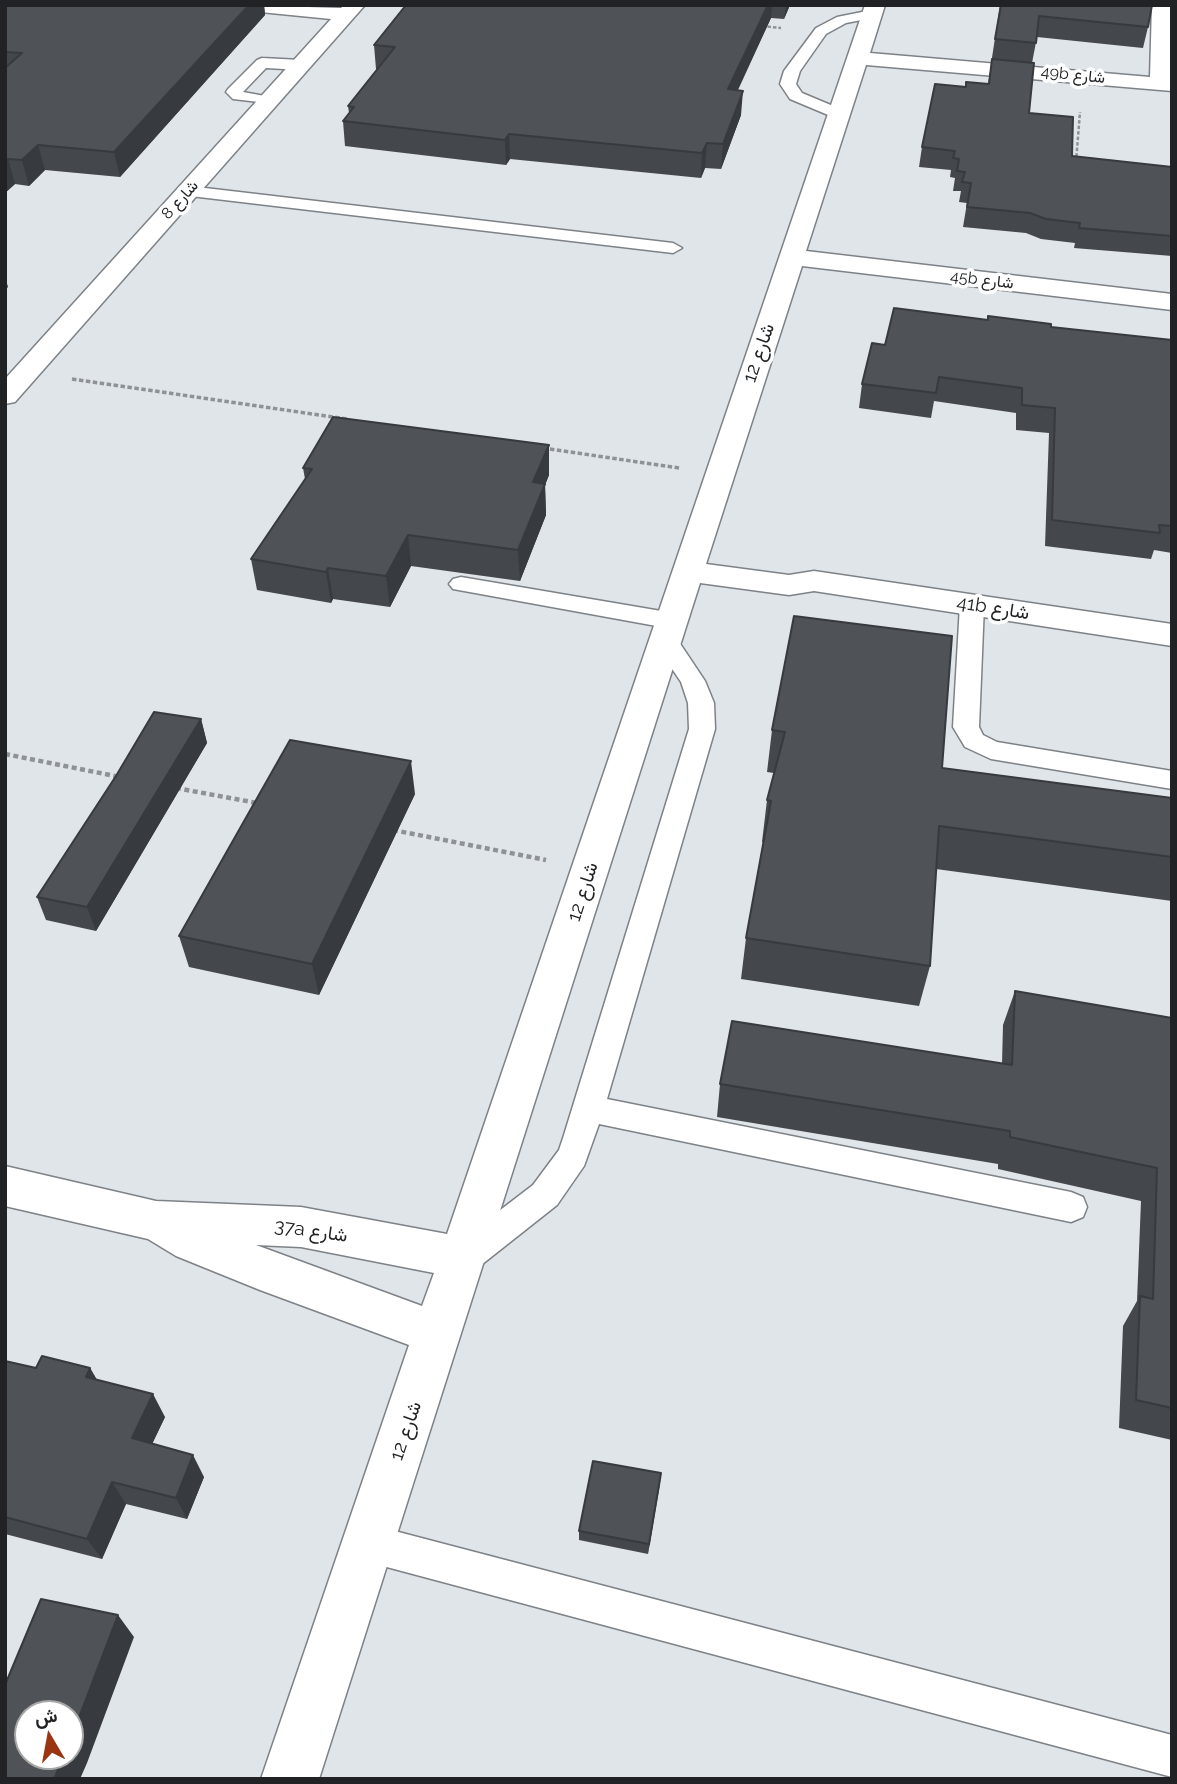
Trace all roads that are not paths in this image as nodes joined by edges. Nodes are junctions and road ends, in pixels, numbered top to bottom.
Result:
1 (250, 5) edge
2 (1161, 5) edge
3 (351, 10) edge
4 (867, 31) edge
5 (301, 65) junction
6 (1166, 84) edge
7 (270, 101) junction
8 (839, 114) junction
9 (188, 191) junction
10 (673, 248) dead end
11 (792, 257) junction
12 (1172, 302) edge
13 (5, 396) edge
14 (691, 562) junction
15 (461, 584) dead end
16 (972, 605) junction
17 (669, 632) junction
18 (1172, 635) edge
19 (1172, 780) edge
20 (588, 1108) junction
21 (5, 1185) edge
22 (1071, 1207) dead end
23 (156, 1221) junction
24 (464, 1258) junction
25 (439, 1334) junction
26 (368, 1543) junction
27 (1172, 1756) edge
28 (290, 1779) edge

1 - 3 street
2 - 6 street
3 - 5 street, شارع 8
4 - 6 street, 49b شارع
4 - 8 street, شارع 12
4 - 8 lane
5 - 7 street, شارع 8
5 - 7 lane
7 - 9 street, شارع 8
8 - 11 street, شارع 12
9 - 10 lane
9 - 13 street, شارع 8
11 - 12 street, 45b شارع
11 - 14 street, شارع 12
14 - 16 street, 41b شارع
14 - 17 street, شارع 12
15 - 17 lane
16 - 18 street, 41b شارع
16 - 19 lane
17 - 20 lane
17 - 24 street, شارع 12
20 - 22 lane
20 - 24 lane
21 - 23 street, 37a شارع
23 - 24 street, 37a شارع
23 - 25 street, 37a شارع
24 - 25 street, شارع 12
25 - 26 street, شارع 12
26 - 27 lane
26 - 28 street, شارع 12

